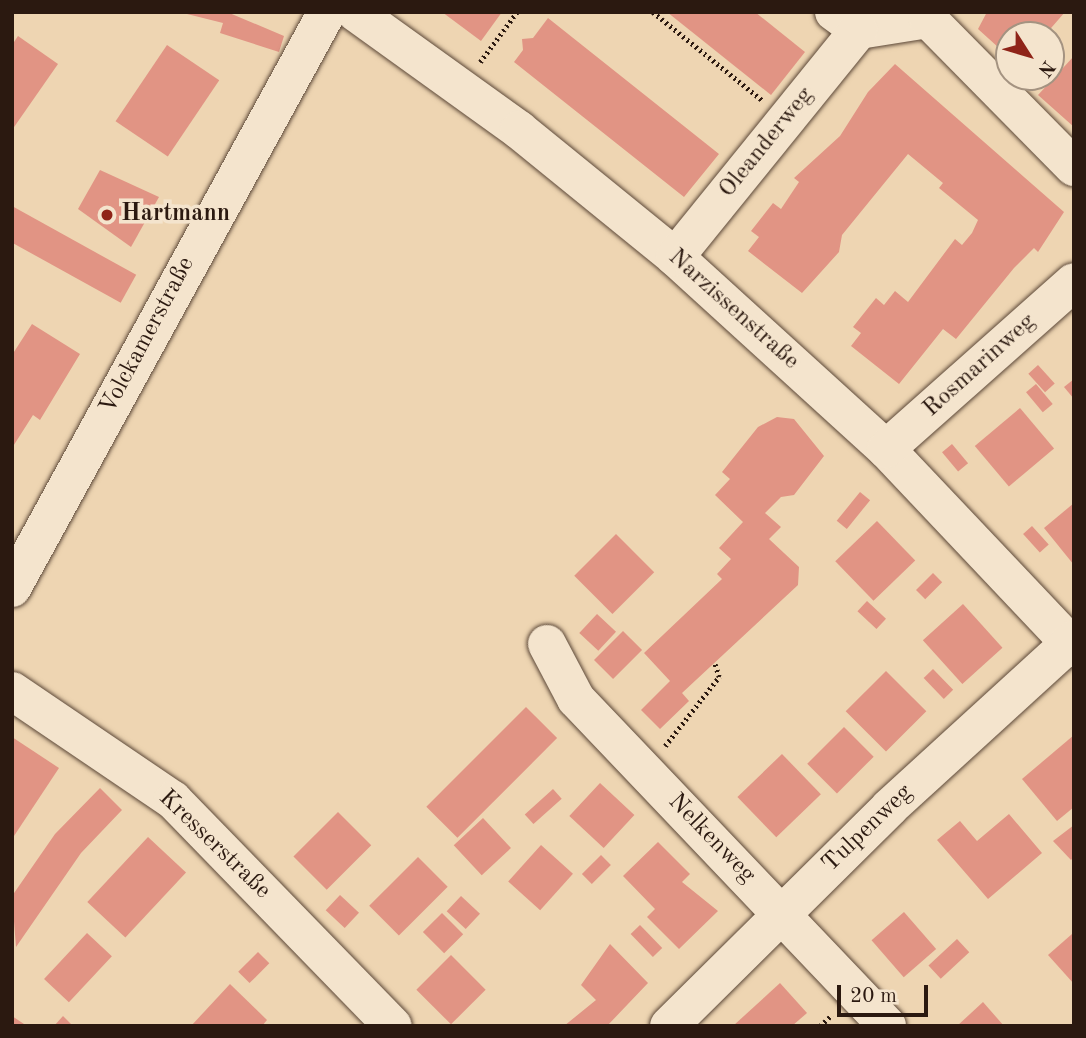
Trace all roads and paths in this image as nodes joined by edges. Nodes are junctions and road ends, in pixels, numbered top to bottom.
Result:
1 (327, 12) edge
2 (355, 12) edge
3 (517, 12) edge
4 (653, 12) edge
5 (931, 16) edge
6 (846, 21) edge
7 (461, 87) junction
8 (786, 119) junction
9 (1074, 167) edge
10 (675, 257) junction
11 (1074, 282) edge
12 (886, 449) junction
13 (12, 588) edge
14 (1072, 643) edge
15 (547, 644) dead end
16 (714, 662) dead end
17 (12, 691) edge
18 (642, 768) junction
19 (782, 912) junction
20 (393, 1026) edge
21 (669, 1026) edge
22 (887, 1026) edge

1 - 13 street, Volckamerstraße
2 - 7 street, Narzissenstraße
3 - 7 path
4 - 8 path
5 - 6 street, Oleanderweg
5 - 9 street, Oleanderweg
6 - 8 street, Oleanderweg
7 - 10 street, Narzissenstraße
8 - 10 street, Oleanderweg
10 - 12 street, Narzissenstraße
11 - 12 street, Rosmarinweg
12 - 14 street, Narzissenstraße
14 - 19 street, Tulpenweg
15 - 18 street, Nelkenweg
16 - 18 path
17 - 20 street, Kresserstraße
18 - 19 street, Nelkenweg
19 - 21 street, Tulpenweg
19 - 22 street, Nelkenweg

